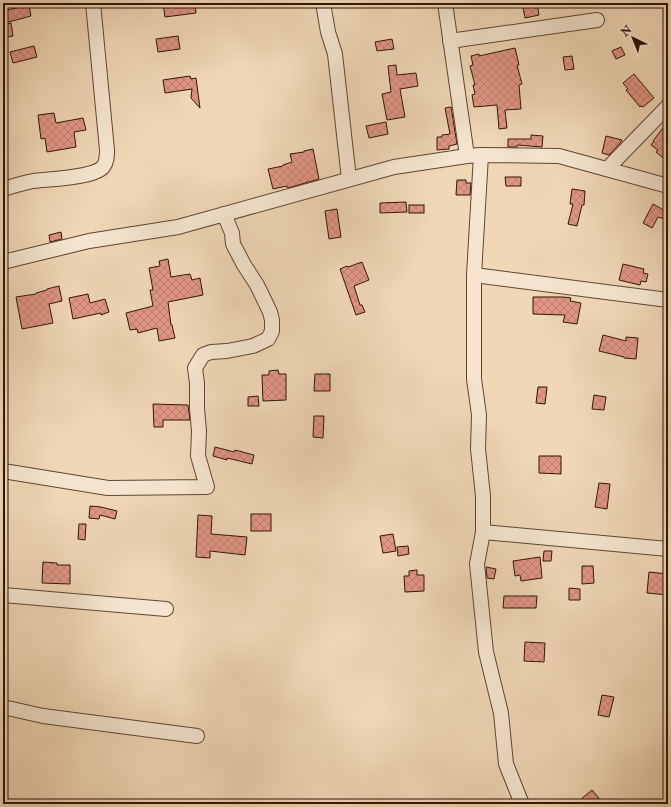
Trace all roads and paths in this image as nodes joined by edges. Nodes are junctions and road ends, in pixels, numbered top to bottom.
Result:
1 (93, 3) edge
2 (324, 3) edge
3 (445, 3) edge
4 (597, 20) dead end
5 (450, 41) junction
6 (668, 106) edge
7 (474, 155) junction
8 (607, 169) junction
9 (349, 179) junction
10 (668, 186) edge
11 (3, 189) edge
12 (224, 214) junction
13 (3, 262) edge
14 (474, 275) junction
15 (668, 300) edge
16 (3, 471) edge
17 (483, 532) junction
18 (668, 549) edge
19 (3, 596) edge
20 (166, 609) dead end
21 (3, 707) edge
22 (197, 736) dead end
23 (522, 804) edge

1 - 11 street
2 - 9 street
3 - 5 street
4 - 5 street
5 - 7 street
6 - 8 street
7 - 8 street
7 - 9 street
7 - 14 street
8 - 10 street
9 - 12 street
12 - 13 street
12 - 16 street
14 - 15 street
14 - 17 street
17 - 18 street
17 - 23 street
19 - 20 street
21 - 22 street

